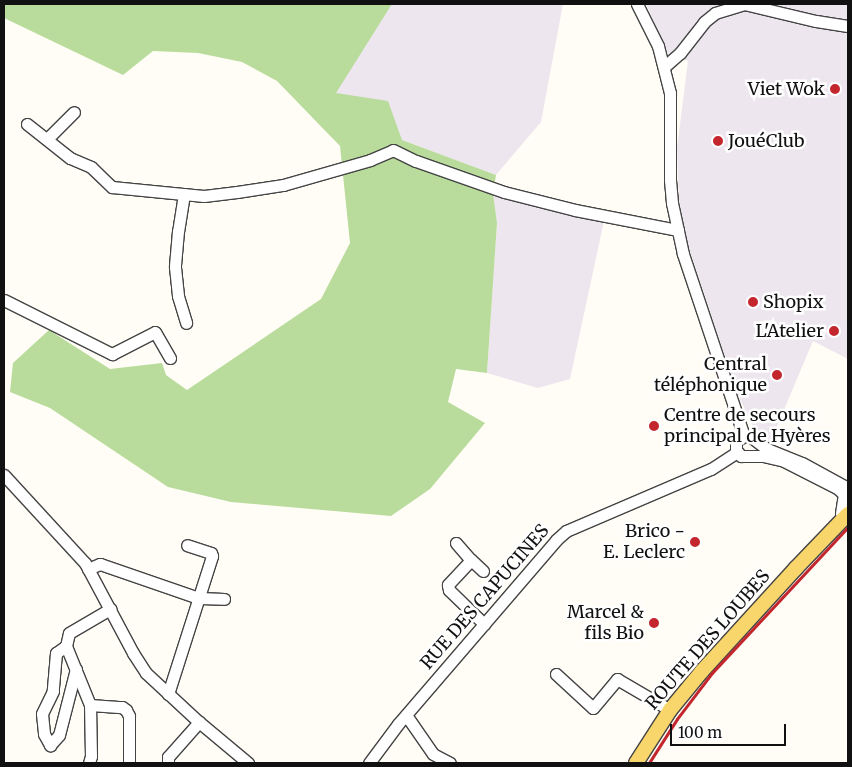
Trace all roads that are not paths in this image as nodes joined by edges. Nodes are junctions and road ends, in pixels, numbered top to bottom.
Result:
1 (637, 4) edge
2 (848, 26) edge
3 (665, 66) junction
4 (74, 112) dead end
5 (27, 124) dead end
6 (47, 139) junction
7 (184, 194) junction
8 (678, 230) junction
9 (4, 300) edge
10 (186, 323) dead end
11 (170, 358) dead end
12 (744, 436) junction
13 (755, 440) junction
14 (737, 452) junction
15 (750, 457) junction
16 (4, 475) edge
17 (846, 498) edge
18 (456, 543) dead end
19 (187, 545) dead end
20 (471, 560) junction
21 (88, 568) junction
22 (483, 571) dead end
23 (199, 598) junction
24 (224, 599) dead end
25 (110, 609) junction
26 (484, 624) junction
27 (66, 646) junction
28 (76, 669) junction
29 (556, 674) dead end
30 (168, 694) junction
31 (90, 706) junction
32 (670, 710) junction
33 (406, 715) junction
34 (199, 722) junction
35 (89, 763) edge
36 (129, 763) edge
37 (168, 763) edge
38 (248, 763) edge
39 (369, 763) edge
40 (450, 763) edge
41 (636, 763) edge

1 - 3 street
2 - 3 street
3 - 8 street
4 - 6 street
5 - 6 street
6 - 7 street
7 - 8 street
7 - 10 street
8 - 12 street
9 - 11 street
12 - 13 street
12 - 14 street
13 - 15 street
13 - 17 street
14 - 15 street
14 - 26 street, RUE DES CAPUCINES
15 - 17 street
16 - 21 street
17 - 32 main road, ROUTE DES LOUBES
18 - 20 street
19 - 23 street
20 - 22 street
20 - 26 street
21 - 23 street
21 - 25 street
23 - 24 street
23 - 30 street
25 - 27 street
25 - 30 street
26 - 33 street, RUE DES CAPUCINES
27 - 28 street
27 - 28 street
28 - 31 street
29 - 32 street
30 - 34 street
31 - 35 street
31 - 36 street
32 - 41 main road, ROUTE DES LOUBES
33 - 39 street, RUE DES CAPUCINES
33 - 40 street
34 - 37 street
34 - 38 street

